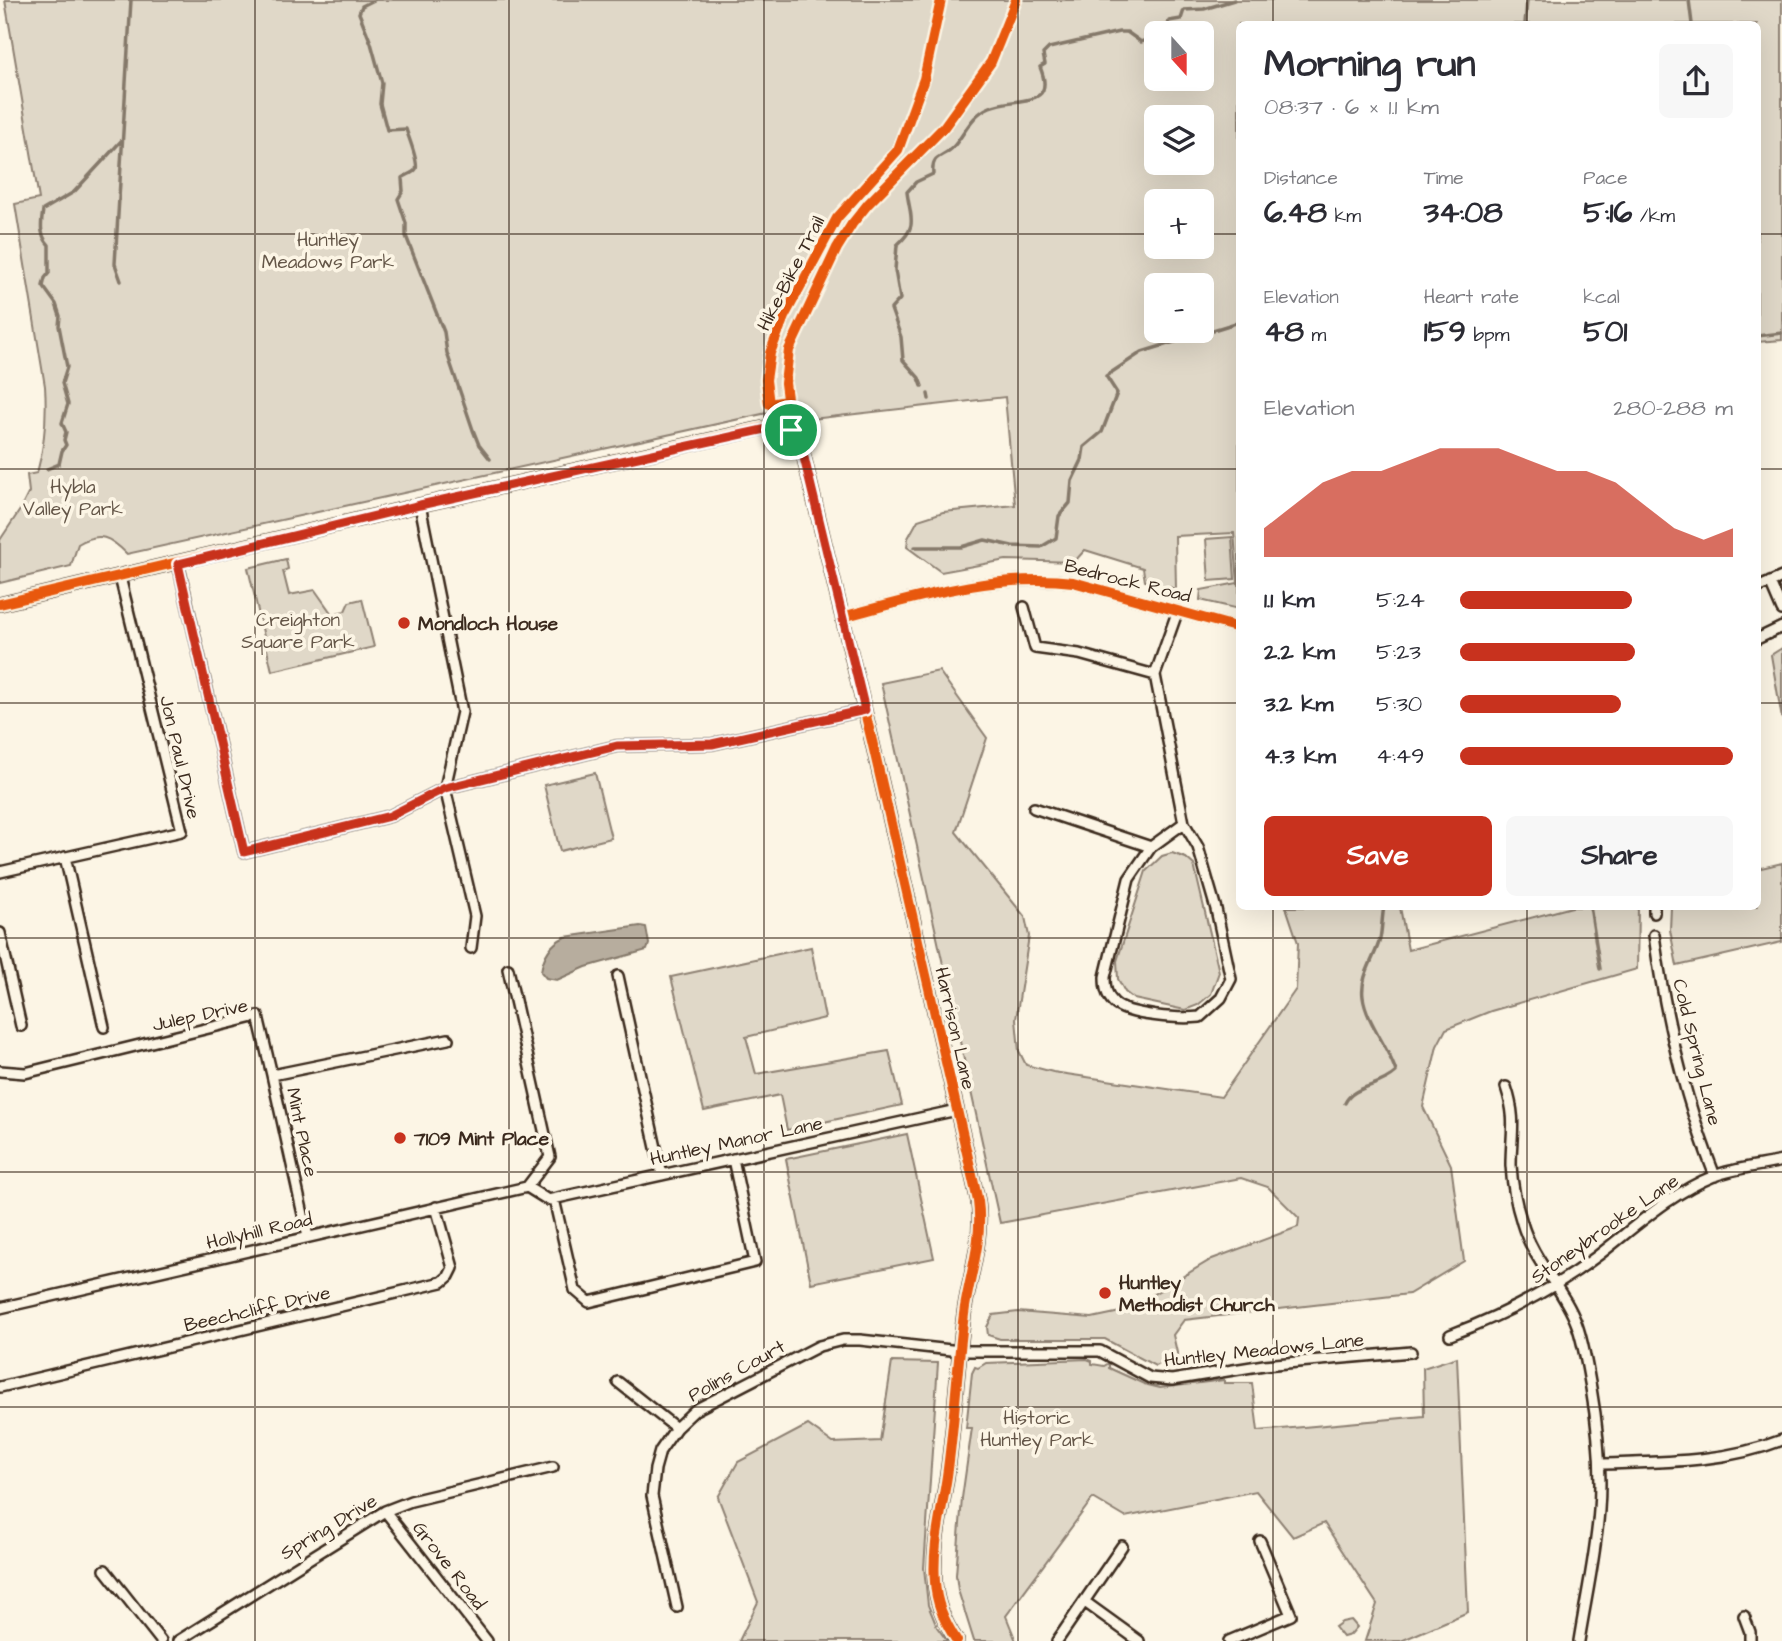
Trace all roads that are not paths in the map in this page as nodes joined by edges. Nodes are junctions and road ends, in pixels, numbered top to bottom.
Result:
1 (1016, 0) edge
2 (791, 430) junction
3 (420, 505) junction
4 (178, 564) junction
5 (120, 577) junction
6 (1782, 577) edge
7 (1770, 582) junction
8 (1761, 586) edge
9 (0, 604) edge
10 (1024, 607) dead end
11 (1178, 610) junction
12 (1782, 610) edge
13 (842, 617) junction
14 (1236, 627) edge
15 (1782, 627) edge
16 (1761, 637) edge
17 (1155, 675) junction
18 (865, 710) junction
19 (445, 788) junction
20 (1034, 808) dead end
21 (1184, 823) junction
22 (1151, 847) junction
23 (65, 857) junction
24 (0, 872) edge
25 (0, 933) edge
26 (1654, 935) dead end
27 (471, 948) dead end
28 (508, 969) dead end
29 (618, 976) dead end
30 (21, 1026) dead end
31 (104, 1027) dead end
32 (447, 1039) dead end
33 (0, 1071) edge
34 (272, 1075) junction
35 (1506, 1087) dead end
36 (957, 1110) junction
37 (733, 1159) junction
38 (1782, 1161) edge
39 (662, 1175) junction
40 (1715, 1176) junction
41 (527, 1186) junction
42 (554, 1199) junction
43 (436, 1207) junction
44 (308, 1237) junction
45 (1554, 1285) junction
46 (0, 1308) edge
47 (1450, 1335) dead end
48 (960, 1351) junction
49 (1412, 1352) dead end
50 (618, 1382) dead end
51 (0, 1387) edge
52 (676, 1428) junction
53 (1782, 1440) edge
54 (1600, 1464) junction
55 (553, 1467) dead end
56 (385, 1511) junction
57 (1260, 1541) dead end
58 (1122, 1546) dead end
59 (105, 1570) dead end
60 (1085, 1602) junction
61 (677, 1608) dead end
62 (1744, 1616) dead end
63 (161, 1641) edge
64 (178, 1641) edge
65 (486, 1641) edge
66 (957, 1641) edge
67 (1057, 1641) edge
68 (1139, 1641) edge
69 (1229, 1641) edge
70 (1578, 1641) edge
71 (1750, 1641) edge

1 - 2 street
2 - 3 street
2 - 13 street, Harrison Lane
3 - 4 street
3 - 19 street
4 - 5 street
4 - 19 street
5 - 9 street
5 - 23 street, Jon Paul Drive
6 - 7 street
7 - 8 street
7 - 12 street
10 - 17 street
11 - 13 street, Bedrock Road
11 - 14 street, Bedrock Road
11 - 17 street
13 - 18 street, Harrison Lane
15 - 16 street
17 - 21 street
18 - 19 street
18 - 36 street, Harrison Lane
19 - 27 street
20 - 22 street
21 - 22 street
21 - 22 street
23 - 24 street, Jon Paul Drive
23 - 31 street
25 - 30 street
26 - 40 street, Cold Spring Lane
28 - 41 street
29 - 39 street
32 - 34 street
33 - 34 street, Julep Drive
34 - 44 street, Mint Place
35 - 45 street
36 - 37 street, Huntley Manor Lane
36 - 48 street, Harrison Lane
37 - 39 street, Huntley Manor Lane
37 - 42 street
38 - 40 street, Stoneybrooke Lane
39 - 42 street, Huntley Manor Lane
40 - 45 street, Stoneybrooke Lane
41 - 42 street
41 - 43 street, Hollyhill Road
43 - 44 street, Hollyhill Road
43 - 51 street, Beechcliff Drive
44 - 46 street, Hollyhill Road
45 - 47 street, Stoneybrooke Lane
45 - 54 street
48 - 49 street, Huntley Meadows Lane
48 - 52 street, Polins Court
48 - 66 street, Harrison Lane
50 - 52 street
52 - 61 street, Polins Court
53 - 54 street
54 - 70 street
55 - 56 street, Spring Drive
56 - 64 street, Spring Drive
56 - 65 street, Grove Road
57 - 69 street
58 - 60 street
59 - 63 street
60 - 67 street
60 - 68 street
62 - 71 street

